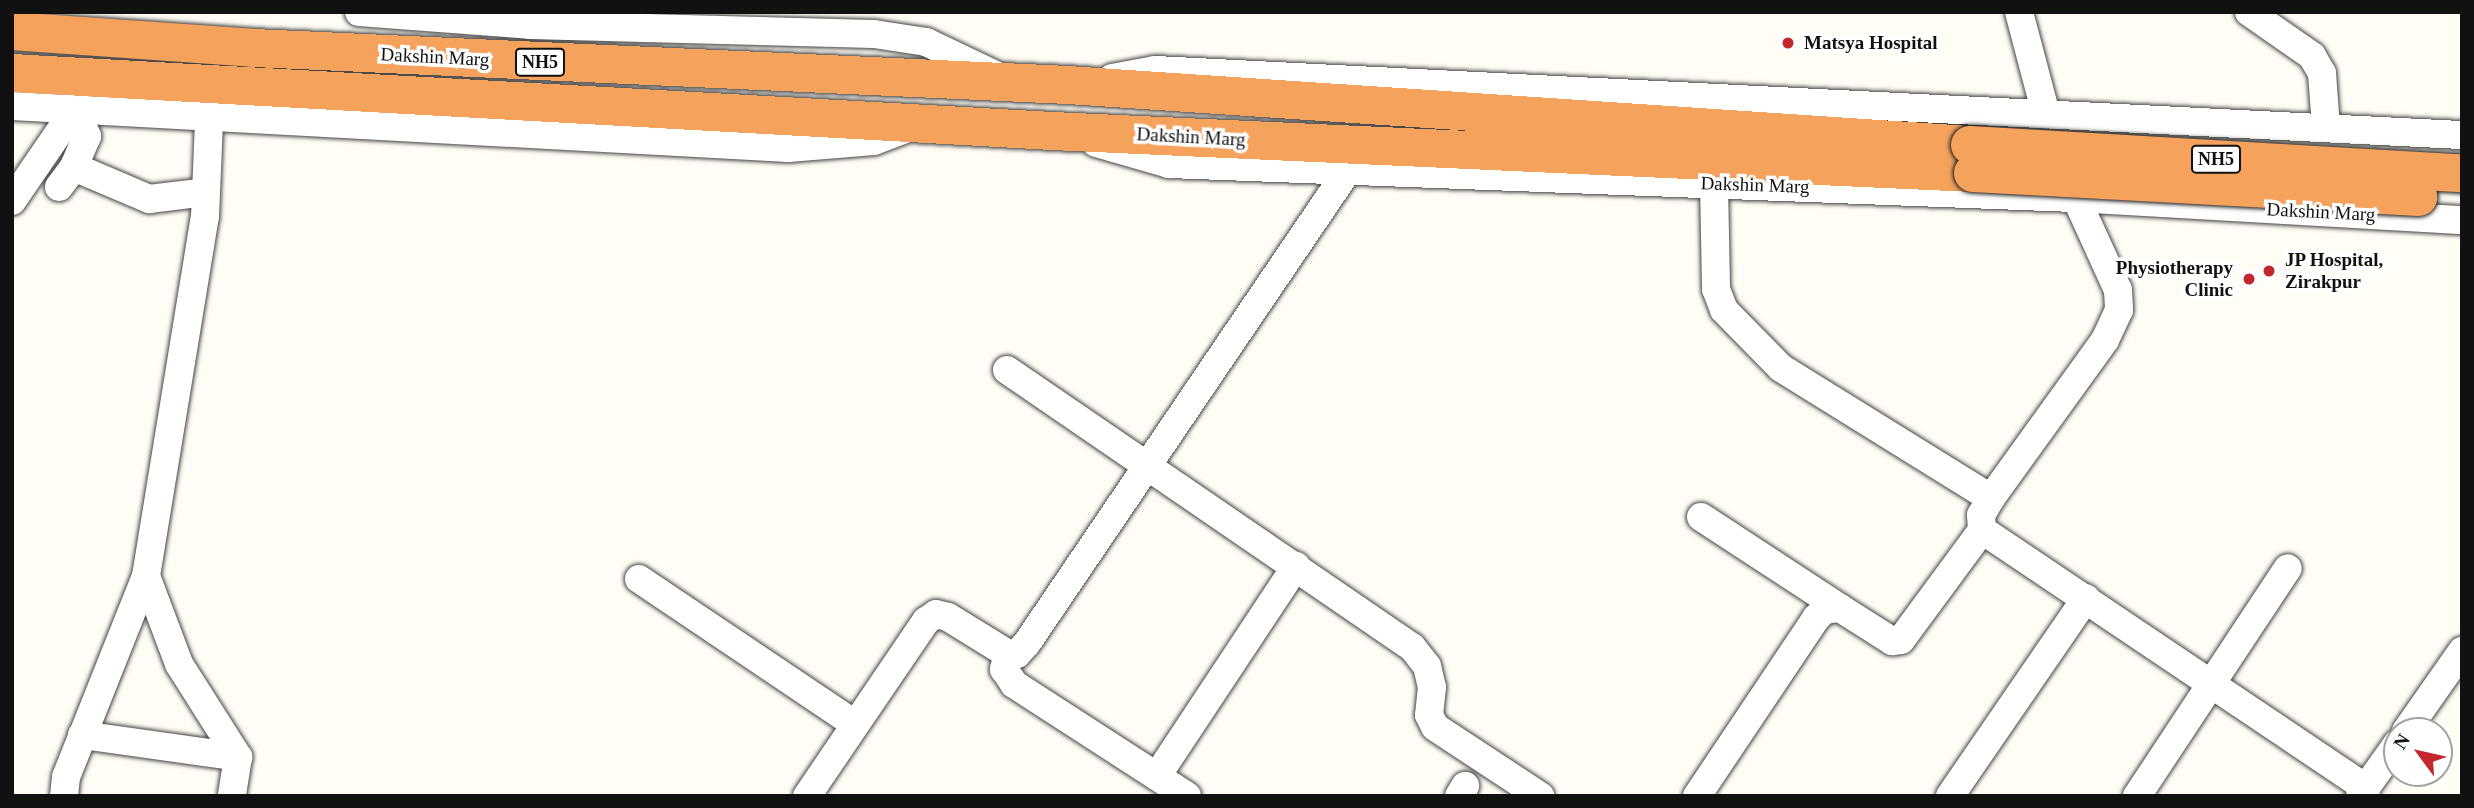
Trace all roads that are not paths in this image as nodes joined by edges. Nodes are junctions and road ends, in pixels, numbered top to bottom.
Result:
1 (359, 12) edge
2 (2019, 12) edge
3 (2249, 12) edge
4 (395, 13) edge
5 (533, 19) edge
6 (655, 19) edge
7 (752, 20) edge
8 (834, 22) edge
9 (103, 25) edge
10 (12, 32) edge
11 (750, 73) junction
12 (836, 76) junction
13 (16, 83) edge
14 (1012, 83) junction
15 (1068, 85) junction
16 (210, 100) junction
17 (75, 110) junction
18 (2046, 114) junction
19 (2317, 127) junction
20 (1052, 131) junction
21 (2462, 135) edge
22 (1971, 159) junction
23 (1348, 170) junction
24 (2462, 173) edge
25 (1714, 183) junction
26 (206, 192) junction
27 (2077, 198) junction
28 (2462, 200) edge
29 (12, 201) edge
30 (2309, 211) junction
31 (2462, 220) edge
32 (1007, 370) dead end
33 (1147, 462) junction
34 (1991, 498) junction
35 (1701, 517) dead end
36 (1982, 530) junction
37 (1296, 566) junction
38 (2288, 568) dead end
39 (146, 576) junction
40 (639, 579) dead end
41 (2086, 597) junction
42 (1840, 608) junction
43 (2462, 651) edge
44 (1008, 654) junction
45 (2212, 685) junction
46 (2416, 717) edge
47 (855, 724) junction
48 (82, 735) junction
49 (238, 757) junction
50 (2383, 764) edge
51 (1157, 776) junction
52 (2363, 792) edge
53 (64, 796) edge
54 (232, 796) edge
55 (807, 796) edge
56 (1187, 796) edge
57 (1540, 796) edge
58 (1697, 796) edge
59 (1951, 796) edge
60 (2137, 796) edge

1 - 4 street
2 - 18 street
3 - 19 street
4 - 5 street
5 - 6 street
6 - 7 street
7 - 8 street
7 - 11 street
8 - 12 street
8 - 14 street
9 - 10 highway, Dakshin Marg / NH5
9 - 11 highway, Dakshin Marg / NH5
11 - 12 highway, Dakshin Marg / NH5
12 - 14 highway, Dakshin Marg / NH5
13 - 16 highway, Dakshin Marg / NH5
13 - 17 street
14 - 15 highway, Dakshin Marg / NH5
15 - 18 street, Dakshin Marg / NH5
15 - 22 highway, Dakshin Marg
16 - 17 street
16 - 20 highway, Dakshin Marg / NH5
16 - 26 street
17 - 26 street
17 - 29 street
18 - 19 street, Dakshin Marg / NH5
19 - 21 street, Dakshin Marg / NH5
19 - 30 street
20 - 22 highway, Dakshin Marg
20 - 23 street, Dakshin Marg / NH5
22 - 24 highway, Dakshin Marg / NH5, bridge
22 - 28 highway, Dakshin Marg / NH5, bridge
23 - 25 street, Dakshin Marg / NH5
23 - 33 street
25 - 27 street, Dakshin Marg / NH5
25 - 34 street
26 - 39 street
27 - 30 street, Dakshin Marg / NH5
27 - 34 street
30 - 31 street, Dakshin Marg / NH5
32 - 33 street
33 - 37 street
33 - 44 street
34 - 36 street
35 - 42 street
36 - 41 street
36 - 42 street
37 - 51 street
37 - 57 street
38 - 45 street
39 - 48 street
39 - 49 street
40 - 47 street
41 - 45 street
41 - 59 street
42 - 58 street
43 - 46 street
44 - 47 street
44 - 51 street
45 - 52 street
45 - 60 street
47 - 55 street
48 - 49 street
48 - 53 street
49 - 54 street
50 - 52 street
51 - 56 street

